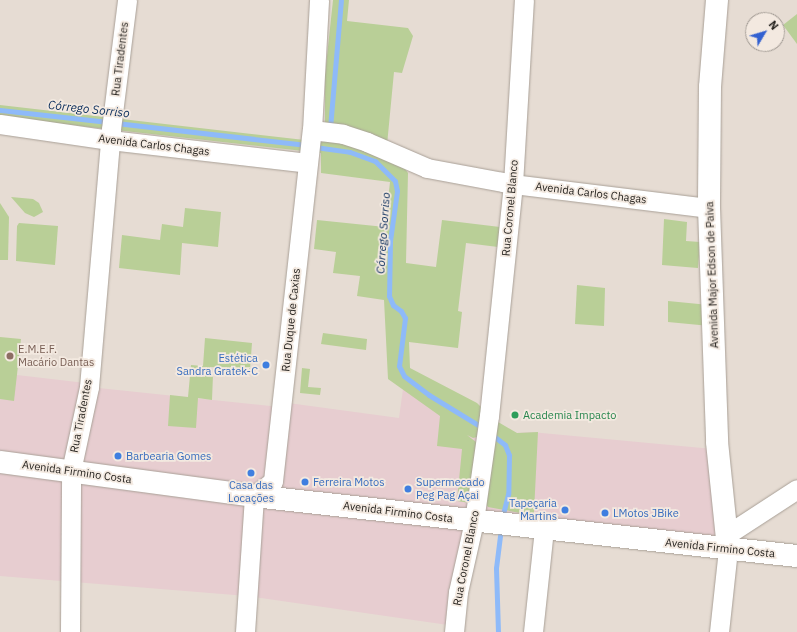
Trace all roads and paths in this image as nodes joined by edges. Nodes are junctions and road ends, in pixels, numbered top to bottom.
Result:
1 (127, 0) edge
2 (319, 0) edge
3 (524, 0) edge
4 (717, 0) edge
5 (0, 124) edge
6 (111, 129) junction
7 (310, 146) junction
8 (513, 184) junction
9 (709, 208) junction
10 (0, 462) edge
11 (71, 471) junction
12 (797, 489) edge
13 (254, 496) junction
14 (479, 521) junction
15 (544, 529) junction
16 (728, 541) junction
17 (797, 556) edge
18 (70, 632) edge
19 (245, 632) edge
20 (454, 632) edge
21 (533, 632) edge
22 (719, 632) edge

1 - 6 street, Rua Tiradentes
2 - 7 street, Rua Duque de Caxias
3 - 8 street, Rua Coronel Blanco
4 - 9 street, Avenida Major Edson de Paiva
5 - 6 street, Avenida Carlos Chagas
6 - 7 street, Avenida Carlos Chagas
6 - 11 street, Rua Tiradentes
7 - 8 street, Avenida Carlos Chagas
7 - 13 street, Rua Duque de Caxias
8 - 9 street, Avenida Carlos Chagas
8 - 14 street, Rua Coronel Blanco
9 - 16 street, Avenida Major Edson de Paiva
10 - 11 street, Avenida Firmino Costa
11 - 13 street, Avenida Firmino Costa
11 - 18 street, Rua Tiradentes
12 - 16 street
13 - 14 street, Avenida Firmino Costa
13 - 19 street
14 - 15 street, Avenida Firmino Costa
14 - 20 street, Rua Coronel Blanco
15 - 16 street, Avenida Firmino Costa
15 - 21 street
16 - 17 street, Avenida Firmino Costa
16 - 22 street

